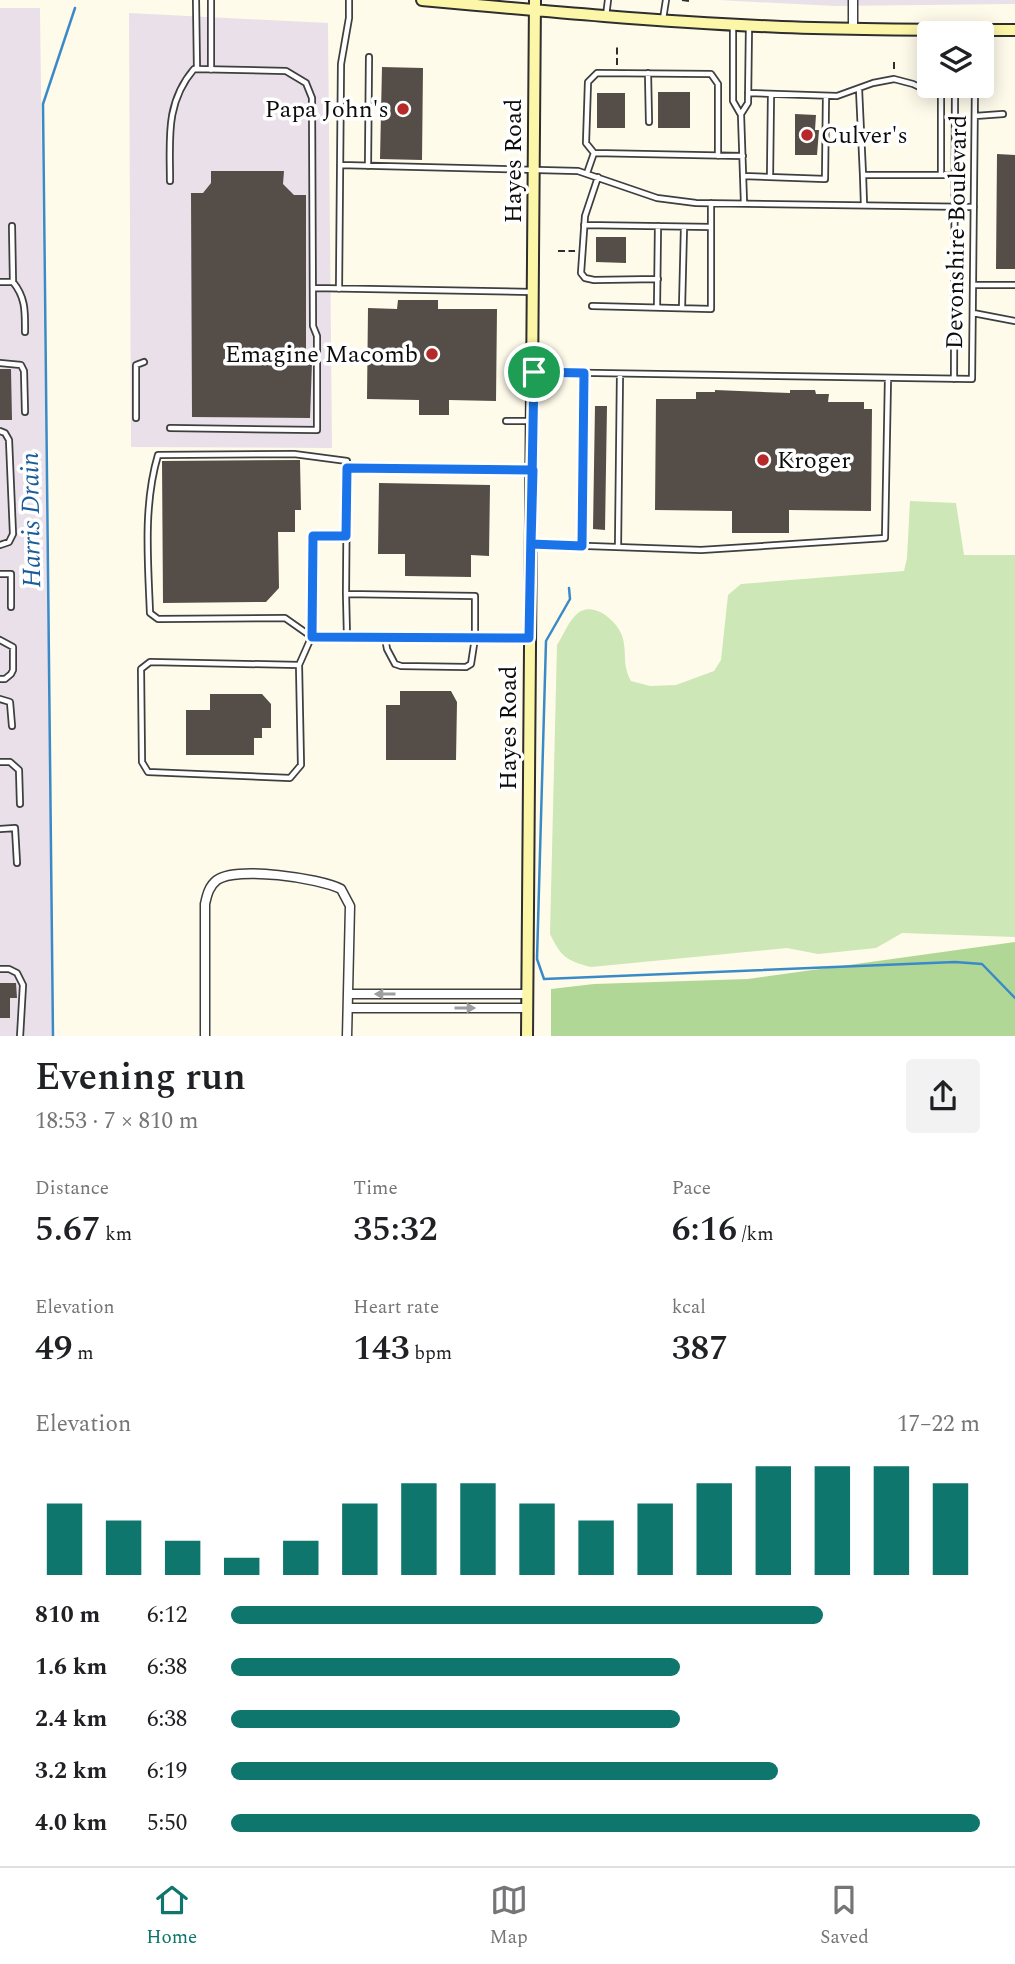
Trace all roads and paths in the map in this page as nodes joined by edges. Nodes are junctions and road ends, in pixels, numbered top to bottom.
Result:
1 (196, 0) edge
2 (211, 0) edge
3 (349, 0) edge
4 (422, 0) edge
5 (608, 0) edge
6 (666, 0) edge
7 (682, 0) edge
8 (853, 0) edge
9 (689, 1) edge
10 (535, 5) edge
11 (606, 16) junction
12 (663, 20) junction
13 (733, 24) junction
14 (749, 25) junction
15 (853, 29) junction
16 (1015, 30) edge
17 (917, 31) edge
18 (994, 31) edge
19 (617, 45) dead end
20 (369, 57) dead end
21 (894, 62) dead end
22 (197, 69) junction
23 (211, 70) junction
24 (617, 73) junction
25 (648, 73) junction
26 (894, 79) junction
27 (917, 86) edge
28 (859, 89) junction
29 (748, 93) junction
30 (771, 94) junction
31 (826, 96) junction
32 (941, 98) edge
33 (954, 98) edge
34 (975, 98) edge
35 (1003, 114) dead end
36 (741, 115) junction
37 (975, 116) junction
38 (649, 122) dead end
39 (594, 153) junction
40 (718, 156) junction
41 (743, 156) junction
42 (340, 165) junction
43 (368, 166) junction
44 (534, 170) junction
45 (587, 173) junction
46 (863, 175) junction
47 (941, 175) junction
48 (954, 175) junction
49 (743, 176) junction
50 (598, 177) junction
51 (770, 177) junction
52 (170, 181) dead end
53 (711, 203) junction
54 (744, 203) junction
55 (864, 205) junction
56 (954, 206) junction
57 (974, 207) junction
58 (584, 225) junction
59 (12, 226) dead end
60 (659, 226) junction
61 (684, 227) junction
62 (711, 227) junction
63 (582, 250) junction
64 (558, 251) dead end
65 (658, 279) junction
66 (0, 282) edge
67 (13, 282) junction
68 (973, 285) junction
69 (1015, 285) edge
70 (313, 288) junction
71 (339, 289) junction
72 (533, 292) junction
73 (592, 306) dead end
74 (657, 307) junction
75 (682, 308) junction
76 (973, 313) junction
77 (1015, 321) edge
78 (25, 332) dead end
79 (144, 362) dead end
80 (0, 363) edge
81 (534, 372) junction
82 (584, 373) junction
83 (620, 374) junction
84 (888, 378) junction
85 (954, 379) junction
86 (26, 412) dead end
87 (136, 418) dead end
88 (506, 421) dead end
89 (533, 421) junction
90 (170, 428) dead end
91 (0, 431) edge
92 (347, 468) junction
93 (533, 470) junction
94 (346, 536) junction
95 (531, 544) junction
96 (0, 545) edge
97 (582, 546) junction
98 (618, 547) junction
99 (0, 574) edge
100 (346, 594) junction
101 (11, 607) dead end
102 (312, 637) junction
103 (348, 637) junction
104 (385, 637) junction
105 (475, 638) junction
106 (529, 638) junction
107 (0, 640) edge
108 (299, 665) junction
109 (0, 679) edge
110 (0, 699) edge
111 (12, 726) dead end
112 (0, 762) edge
113 (20, 804) dead end
114 (0, 829) edge
115 (17, 863) dead end
116 (0, 969) edge
117 (348, 994) junction
118 (428, 994) junction
119 (527, 994) junction
120 (348, 1008) junction
121 (428, 1008) junction
122 (527, 1008) junction
123 (20, 1036) edge
124 (205, 1036) edge
125 (347, 1036) edge
126 (527, 1036) edge

1 - 22 lane
2 - 23 lane
3 - 42 lane
4 - 10 street
5 - 11 lane
6 - 12 lane
7 - 9 path
8 - 15 street
10 - 11 street
10 - 44 street, Hayes Road
11 - 12 street
12 - 13 street
13 - 14 street
13 - 36 lane
14 - 15 street
14 - 29 lane
15 - 17 street
16 - 18 street
19 - 24 path
20 - 43 lane
21 - 26 path
22 - 23 lane
22 - 52 lane
23 - 70 lane
24 - 25 lane
24 - 39 lane
25 - 38 lane
25 - 40 lane
26 - 27 lane
26 - 28 lane
28 - 31 lane
28 - 46 lane
29 - 30 lane
29 - 36 lane
30 - 31 lane
30 - 51 lane
31 - 51 lane
32 - 47 lane
33 - 48 lane, Devonshire Boulevard
34 - 37 lane, Devonshire Boulevard
35 - 37 lane
36 - 41 lane
37 - 57 lane, Devonshire Boulevard
39 - 40 lane
39 - 45 lane
40 - 41 lane
41 - 49 lane
42 - 43 lane
42 - 71 lane
43 - 44 lane
44 - 45 lane
44 - 72 street, Hayes Road
45 - 50 lane
46 - 47 lane
46 - 55 lane
47 - 48 lane
48 - 56 lane, Devonshire Boulevard
49 - 51 lane
49 - 54 lane
50 - 53 lane
50 - 58 lane
53 - 54 lane
53 - 62 lane
54 - 55 lane
55 - 56 lane
56 - 57 lane
56 - 85 lane, Devonshire Boulevard
57 - 68 lane, Devonshire Boulevard
58 - 60 lane
58 - 63 lane
59 - 67 lane
60 - 61 lane
60 - 65 lane
61 - 62 lane
61 - 75 lane
62 - 75 lane
63 - 64 path
63 - 65 lane
65 - 74 lane
66 - 67 lane
67 - 78 lane
68 - 69 lane
68 - 76 lane, Devonshire Boulevard
70 - 71 lane
70 - 90 lane
71 - 72 lane
72 - 81 street, Hayes Road
73 - 74 lane
74 - 75 lane
76 - 77 lane
76 - 85 lane, Devonshire Boulevard
79 - 87 lane
80 - 86 lane
81 - 82 lane
81 - 89 street, Hayes Road
82 - 83 lane
82 - 97 lane
83 - 84 lane
83 - 98 lane
84 - 85 lane
84 - 98 lane
88 - 89 lane
89 - 93 street, Hayes Road
91 - 96 lane
92 - 93 lane
92 - 94 lane
92 - 102 lane
93 - 95 street, Hayes Road
94 - 100 lane
94 - 102 lane
95 - 97 lane
95 - 106 street, Hayes Road
97 - 98 lane
99 - 101 lane
100 - 103 lane
100 - 105 lane
102 - 103 street
102 - 108 lane
103 - 104 street
104 - 105 street
104 - 105 lane
105 - 106 street
106 - 119 street, Hayes Road
107 - 109 lane
108 - 108 lane
110 - 111 lane
112 - 113 lane
114 - 115 lane
116 - 123 lane
118 -> 117 street
117 - 120 street
117 - 124 street
118 - 119 street
118 - 121 street
119 - 122 street, Hayes Road
120 - 121 street
120 - 125 street
121 -> 122 street
122 - 126 street, Hayes Road

